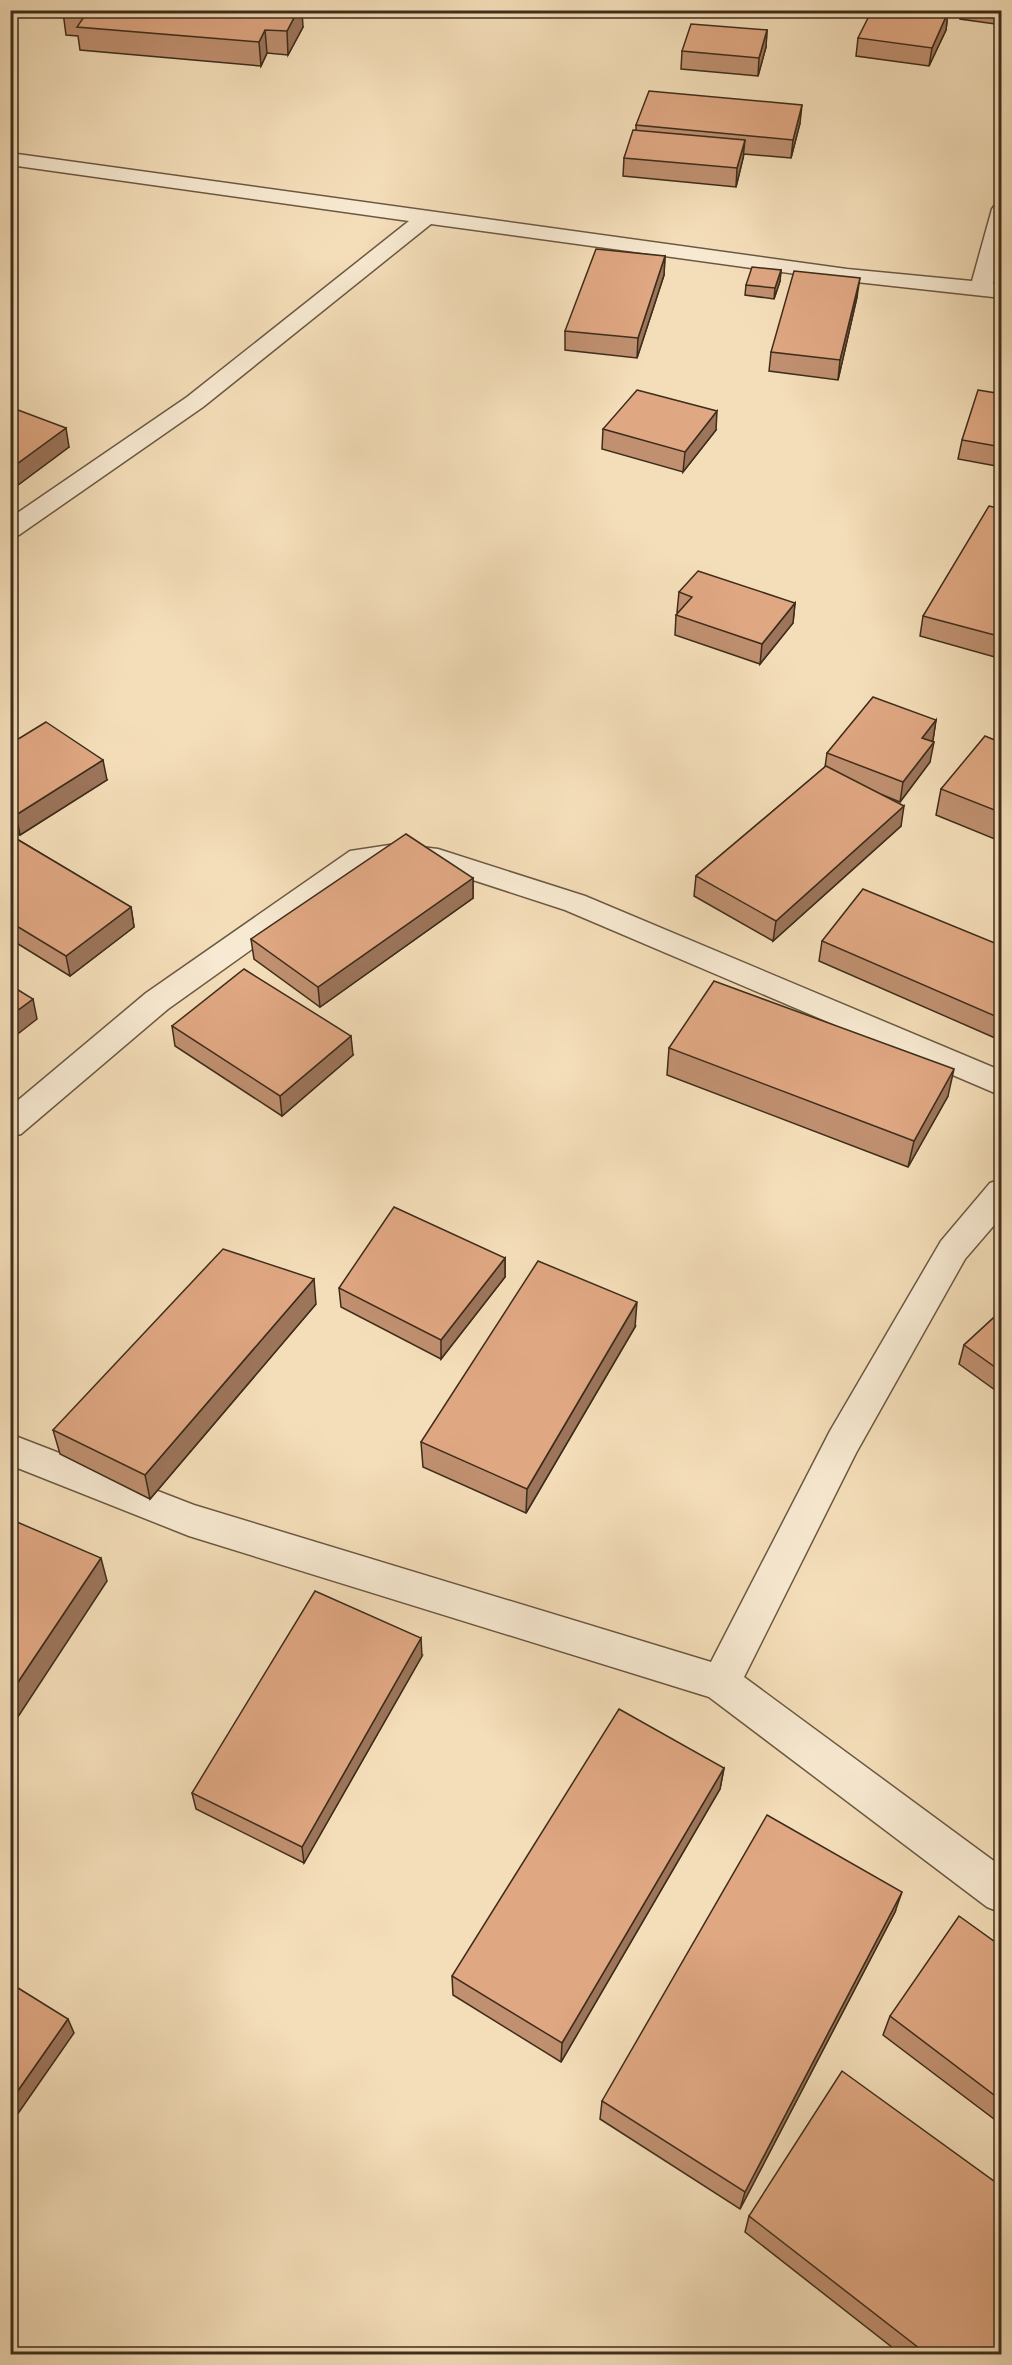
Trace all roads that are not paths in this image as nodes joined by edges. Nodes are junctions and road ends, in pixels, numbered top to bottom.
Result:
1 (10, 159) edge
2 (1002, 209) edge
3 (429, 215) junction
4 (991, 290) edge
5 (10, 530) edge
6 (1002, 1084) edge
7 (10, 1125) edge
8 (1002, 1192) edge
9 (10, 1449) edge
10 (721, 1683) junction
11 (1002, 1893) edge

1 - 3 street
2 - 4 street
3 - 4 street
3 - 5 street
6 - 7 street
8 - 10 street
9 - 10 street
10 - 11 street

